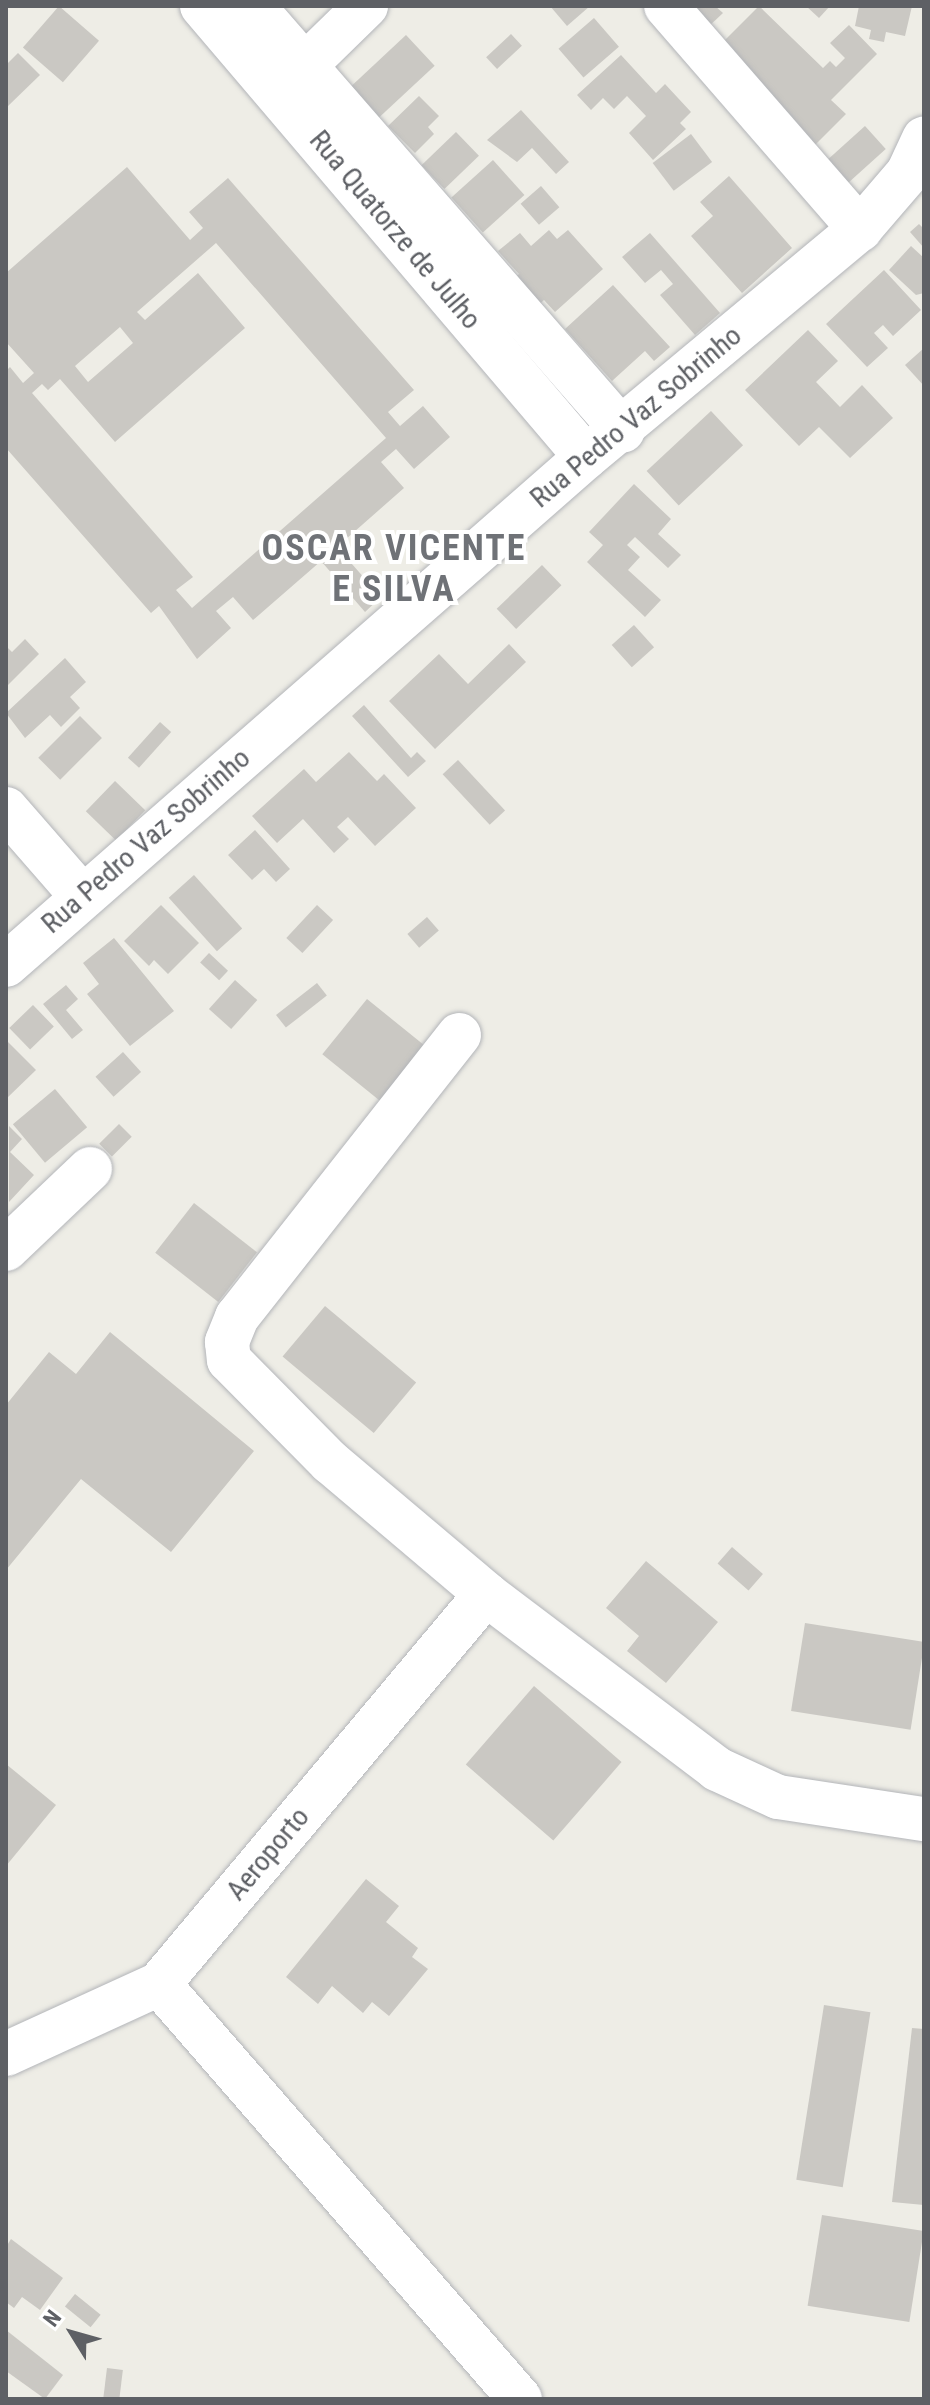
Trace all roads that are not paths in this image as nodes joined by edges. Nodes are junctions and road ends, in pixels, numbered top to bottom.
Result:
1 (202, 6) edge
2 (253, 6) edge
3 (366, 6) edge
4 (666, 6) edge
5 (292, 78) junction
6 (924, 139) edge
7 (860, 229) junction
8 (443, 256) junction
9 (623, 431) junction
10 (586, 457) junction
11 (6, 809) edge
12 (82, 896) junction
13 (6, 965) edge
14 (459, 1035) dead end
15 (90, 1169) dead end
16 (6, 1249) edge
17 (486, 1594) junction
18 (924, 1819) edge
19 (159, 1984) junction
20 (6, 2054) edge
21 (520, 2399) edge

1 - 5 street, Rua Quatorze de Julho
2 - 5 street, Rua Quatorze de Julho
3 - 5 street
4 - 7 street
5 - 8 street, Rua Quatorze de Julho
6 - 7 street, Rua Pedro Vaz Sobrinho
7 - 9 street, Rua Pedro Vaz Sobrinho
8 - 9 street, Rua Quatorze de Julho
8 - 10 street, Rua Quatorze de Julho
9 - 10 street, Rua Pedro Vaz Sobrinho
10 - 12 street, Rua Pedro Vaz Sobrinho
11 - 12 street
12 - 13 street, Rua Pedro Vaz Sobrinho
14 - 17 street
15 - 16 street
17 - 18 street
17 - 19 street, Aeroporto
19 - 20 street, Aeroporto
19 - 21 street

